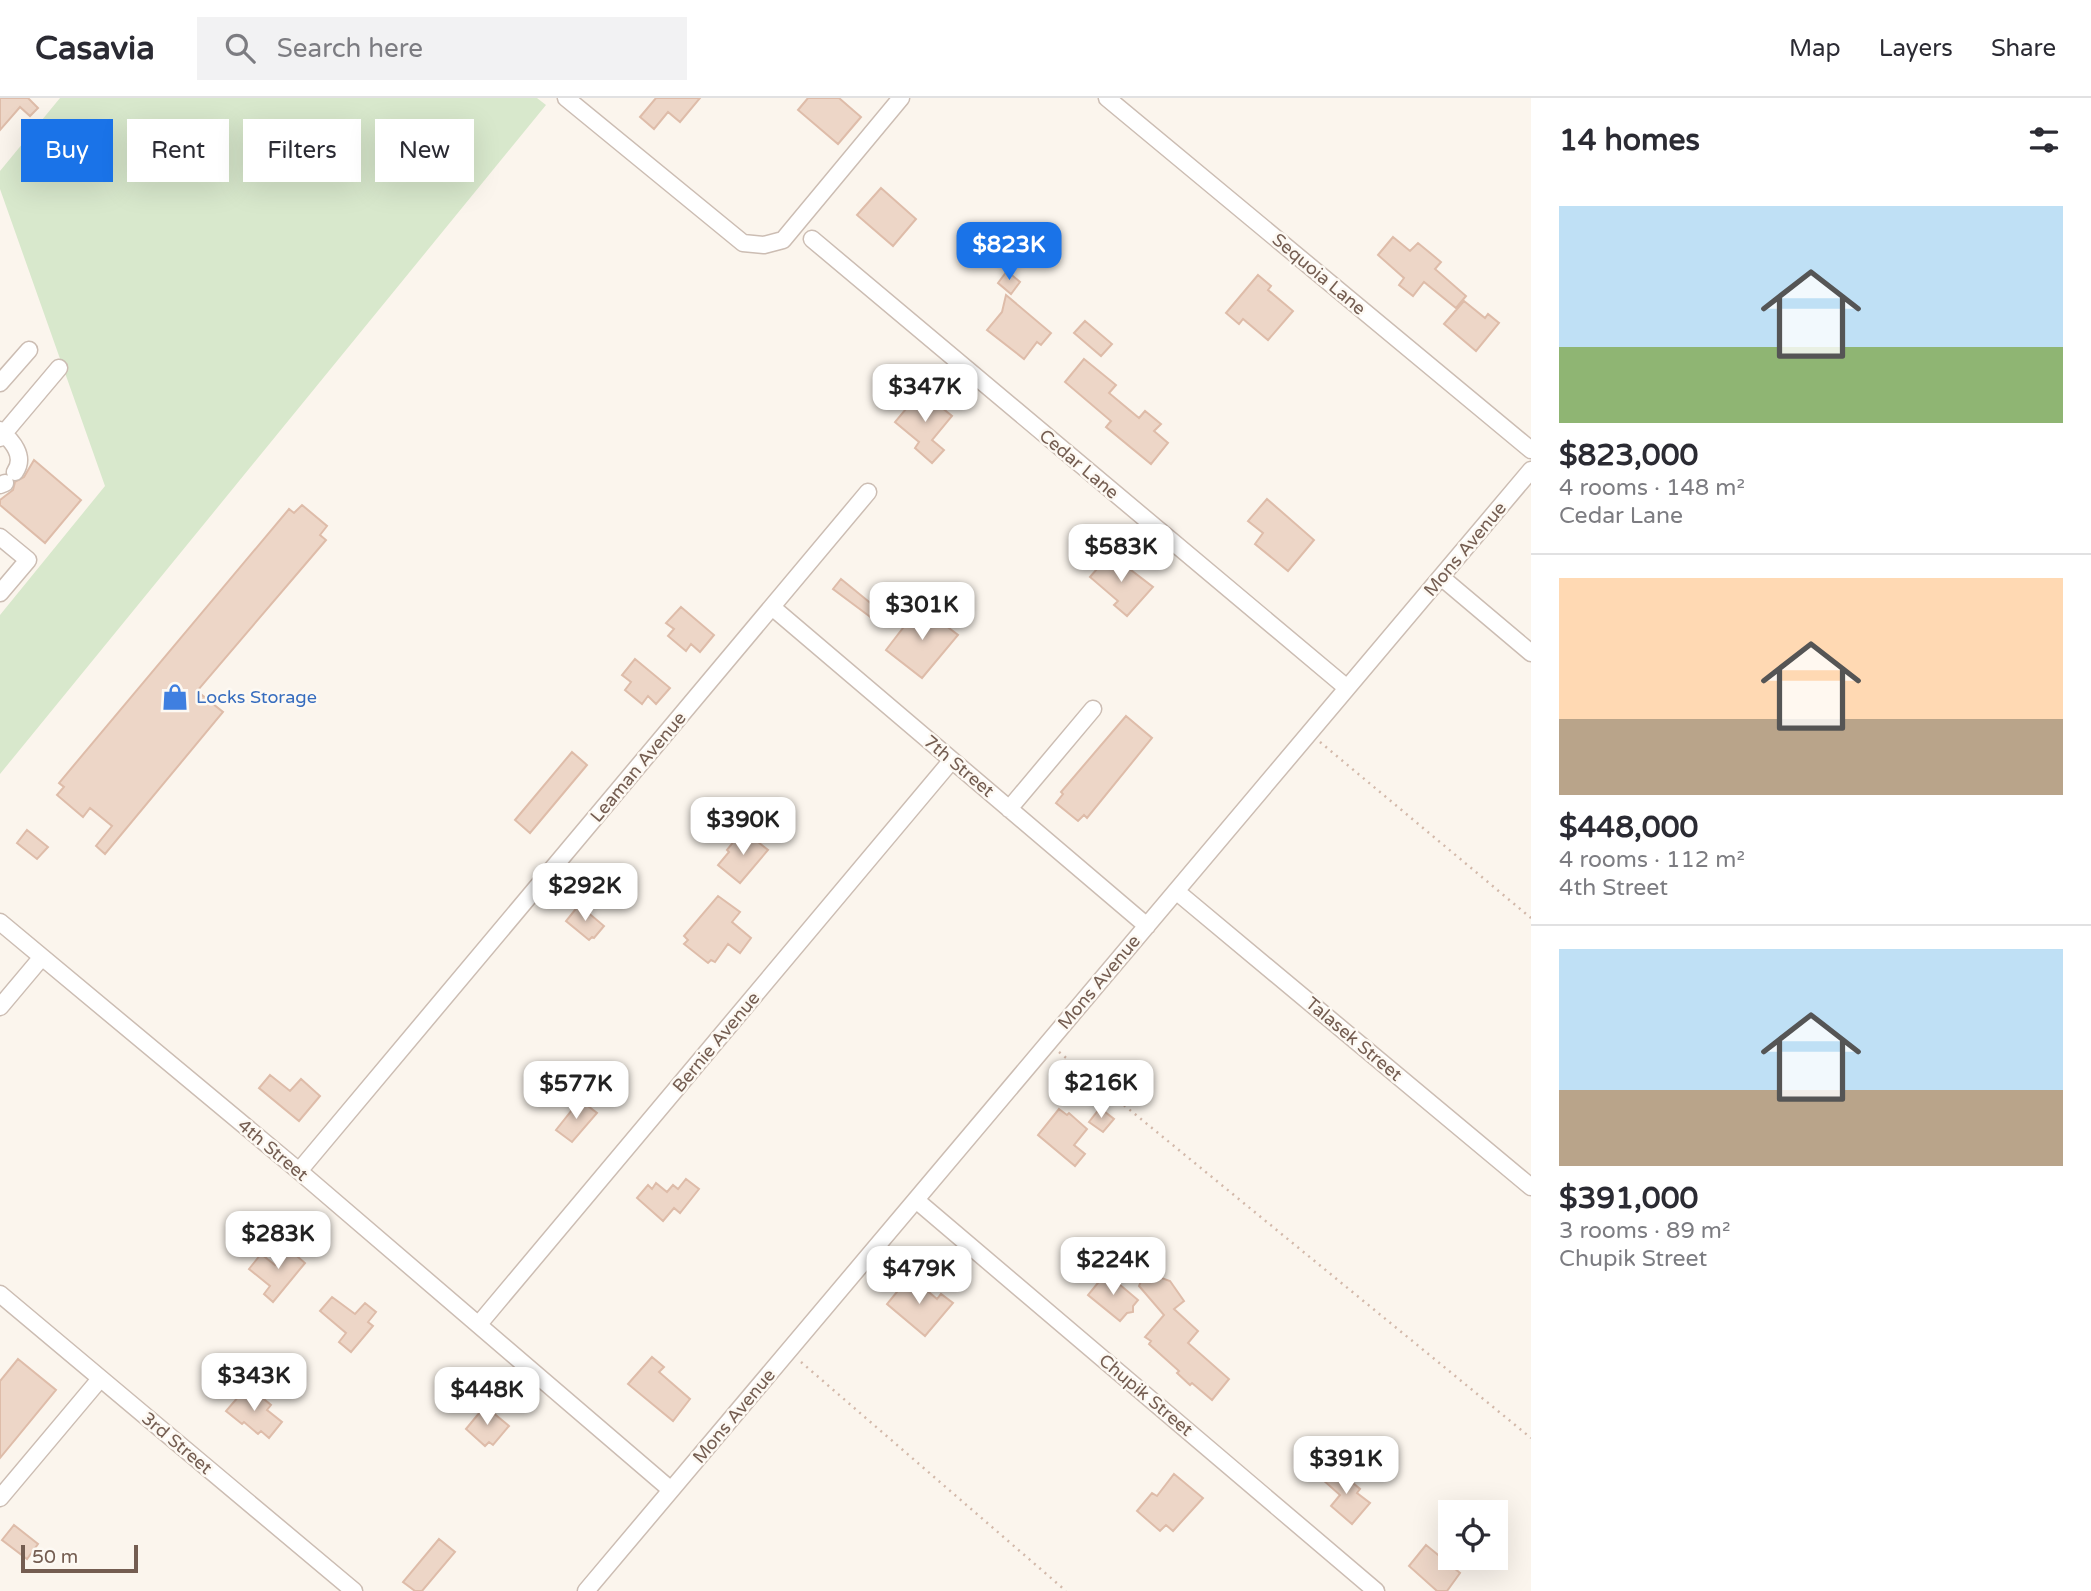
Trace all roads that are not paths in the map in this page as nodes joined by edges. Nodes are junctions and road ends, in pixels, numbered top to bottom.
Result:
1 (566, 98) edge
2 (901, 98) edge
3 (1107, 98) edge
4 (812, 239) dead end
5 (29, 350) dead end
6 (59, 368) dead end
7 (0, 383) edge
8 (1, 434) edge
9 (1531, 450) edge
10 (1531, 470) edge
11 (7, 480) edge
12 (868, 492) dead end
13 (0, 537) edge
14 (1441, 577) junction
15 (0, 593) edge
16 (772, 607) junction
17 (1531, 653) edge
18 (1347, 688) junction
19 (1093, 709) dead end
20 (952, 760) junction
21 (1009, 809) junction
22 (1176, 891) junction
23 (0, 922) edge
24 (1147, 926) junction
25 (42, 957) junction
26 (0, 1007) edge
27 (299, 1171) junction
28 (1531, 1187) edge
29 (916, 1200) junction
30 (0, 1294) edge
31 (480, 1324) junction
32 (100, 1379) junction
33 (671, 1490) junction
34 (0, 1498) edge
35 (354, 1591) edge
36 (586, 1591) edge
37 (1376, 1591) edge

1 - 2 street
3 - 9 street, Sequoia Lane
4 - 18 street, Cedar Lane
5 - 7 street
6 - 8 street
8 - 11 street
10 - 14 street, Mons Avenue
12 - 16 street, Leaman Avenue
13 - 15 street
14 - 17 street
14 - 18 street, Mons Avenue
16 - 20 street, 7th Street
16 - 27 street, Leaman Avenue
18 - 22 street, Mons Avenue
19 - 21 street
20 - 21 street, 7th Street
20 - 31 street, Bernie Avenue
21 - 24 street, 7th Street
22 - 24 street, Mons Avenue
22 - 28 street, Talasek Street
23 - 25 street, 4th Street
24 - 29 street, Mons Avenue
25 - 26 street
25 - 27 street, 4th Street
27 - 31 street, 4th Street
29 - 33 street, Mons Avenue
29 - 37 street, Chupik Street
30 - 32 street, 3rd Street
31 - 33 street, 4th Street
32 - 34 street
32 - 35 street, 3rd Street
33 - 36 street, Mons Avenue

